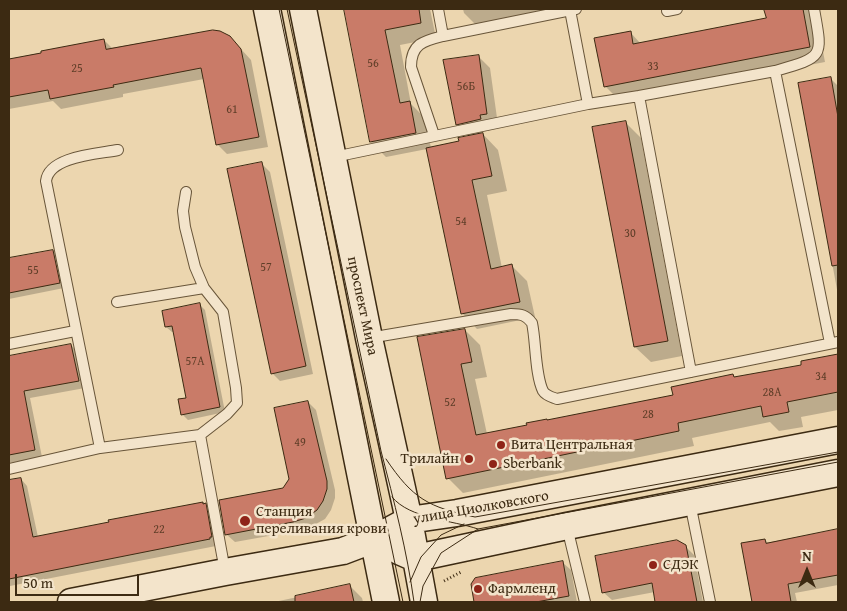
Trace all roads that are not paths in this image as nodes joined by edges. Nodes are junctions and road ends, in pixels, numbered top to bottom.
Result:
1 (267, 9) edge
2 (303, 9) edge
3 (438, 9) edge
4 (573, 9) edge
5 (814, 9) edge
6 (443, 36) junction
7 (775, 71) junction
8 (639, 96) junction
9 (588, 104) junction
10 (434, 135) junction
11 (118, 150) dead end
12 (332, 158) junction
13 (186, 192) dead end
14 (204, 288) junction
15 (117, 302) dead end
16 (75, 331) junction
17 (369, 338) junction
18 (834, 342) edge
19 (9, 344) edge
20 (691, 372) junction
21 (200, 435) junction
22 (838, 440) edge
23 (100, 448) junction
24 (9, 469) edge
25 (838, 473) edge
26 (690, 502) junction
27 (409, 520) junction
28 (567, 526) junction
29 (372, 540) junction
30 (415, 558) junction
31 (225, 572) junction
32 (126, 597) edge
33 (71, 602) edge
34 (386, 602) edge
35 (424, 602) edge
36 (585, 602) edge
37 (710, 602) edge

1 - 29 main road
2 - 12 main road, проспект Мира
3 - 6 lane
4 - 6 lane
4 - 9 lane
5 - 7 lane
6 - 10 lane
7 - 8 lane
7 - 18 lane
8 - 9 lane
8 - 20 lane
9 - 10 lane
10 - 12 lane
11 - 16 lane
12 - 17 main road, проспект Мира
13 - 14 lane
14 - 15 lane
14 - 21 lane
16 - 19 lane
16 - 23 lane
17 - 20 lane
17 - 27 main road, проспект Мира
18 - 20 lane
21 - 23 lane
21 - 31 lane
22 - 27 main road, улица Циолковского
23 - 24 lane
25 - 26 main road
26 - 28 main road
26 - 37 lane
27 - 29 main road, улица Циолковского
27 - 30 main road, проспект Мира
28 - 30 main road
28 - 36 lane
29 - 30 main road
29 - 31 main road, улица Циолковского
29 - 34 main road
30 - 35 main road, проспект Мира
31 - 32 main road, улица Циолковского
32 - 33 main road, улица Циолковского

